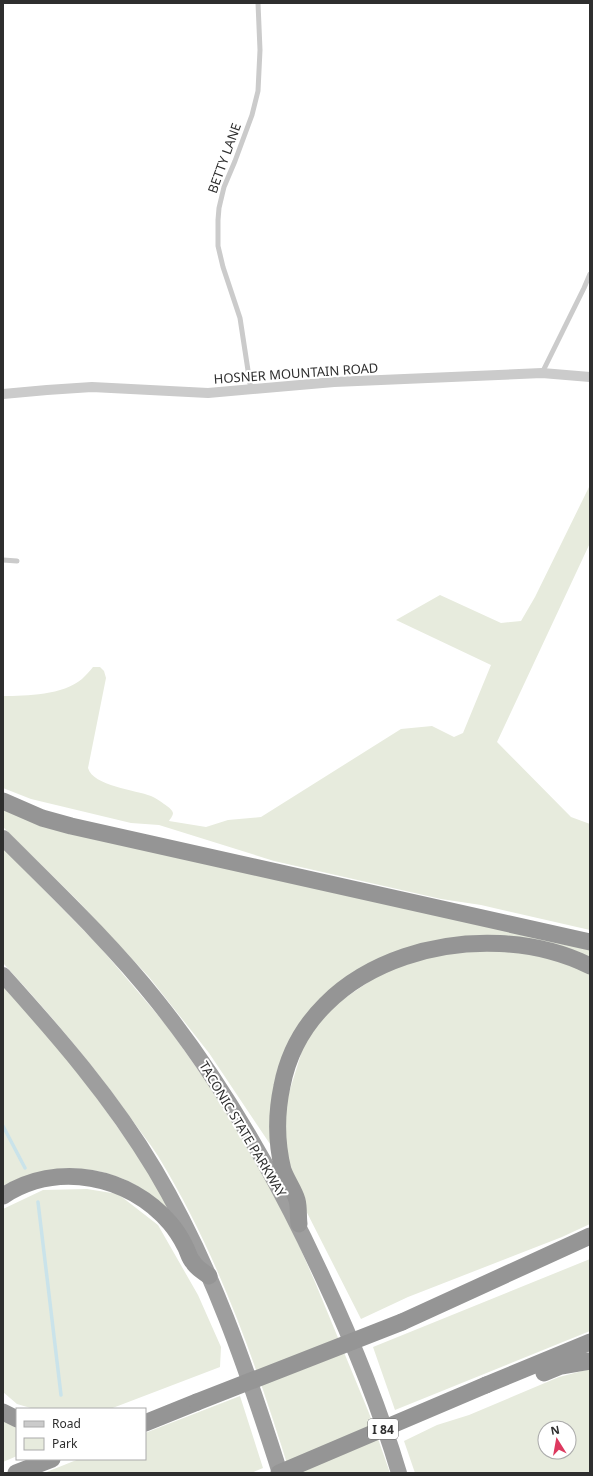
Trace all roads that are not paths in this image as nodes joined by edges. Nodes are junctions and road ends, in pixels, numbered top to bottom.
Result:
1 (258, 3) edge
2 (590, 274) edge
3 (542, 373) junction
4 (590, 377) edge
5 (252, 390) junction
6 (3, 394) edge
7 (3, 560) edge
8 (17, 560) dead end
9 (3, 801) edge
10 (3, 838) edge
11 (590, 942) edge
12 (590, 966) edge
13 (3, 975) edge
14 (3, 1196) edge
15 (299, 1224) junction
16 (590, 1236) edge
17 (590, 1247) edge
18 (209, 1276) junction
19 (402, 1322) junction
20 (590, 1342) edge
21 (590, 1361) edge
22 (486, 1385) junction
23 (197, 1402) junction
24 (146, 1411) edge
25 (3, 1412) edge
26 (16, 1418) edge
27 (146, 1423) edge
28 (49, 1460) edge
29 (16, 1473) edge
30 (279, 1473) edge
31 (399, 1473) edge

1 - 5 lane, BETTY LANE
2 - 3 lane
3 - 4 street, HOSNER MOUNTAIN ROAD
3 - 5 street, HOSNER MOUNTAIN ROAD
5 - 6 street, HOSNER MOUNTAIN ROAD
7 - 8 lane
9 - 11 highway
10 - 15 highway, TACONIC STATE PARKWAY
12 - 15 highway
13 - 18 highway
14 - 18 highway
15 - 31 highway, TACONIC STATE PARKWAY
16 - 19 highway
17 - 19 highway
18 - 30 highway
19 - 23 highway, bridge
20 - 22 highway, I 84
21 - 22 highway
22 - 30 highway, I 84, bridge
23 - 24 highway
23 - 27 highway
25 - 26 highway
28 - 29 highway

